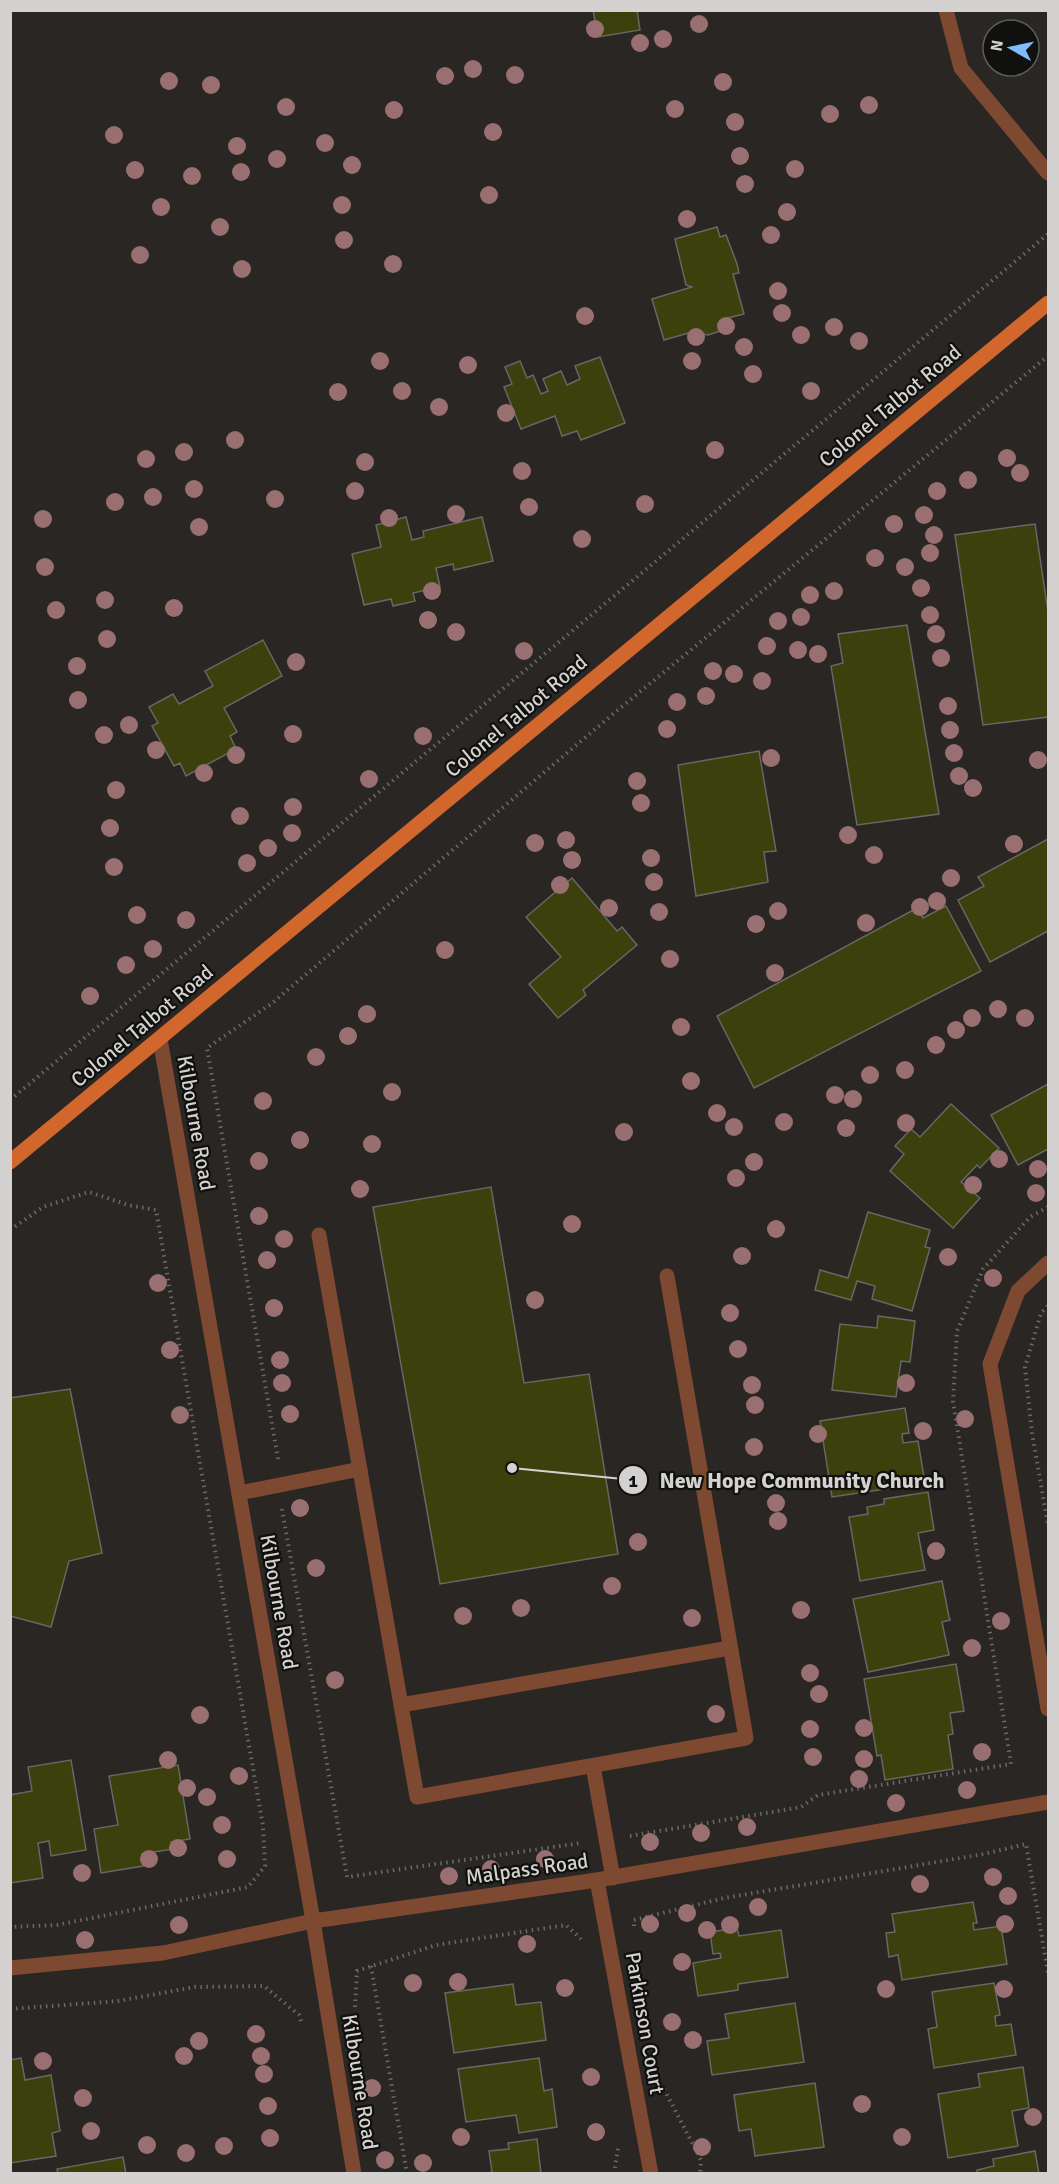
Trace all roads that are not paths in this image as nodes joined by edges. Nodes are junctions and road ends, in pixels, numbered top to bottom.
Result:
1 (946, 10) edge
2 (1048, 173) edge
3 (1048, 303) edge
4 (160, 1039) junction
5 (10, 1162) edge
6 (319, 1235) dead end
7 (1048, 1263) edge
8 (667, 1276) dead end
9 (360, 1470) junction
10 (239, 1493) junction
11 (730, 1648) junction
12 (401, 1705) junction
13 (1048, 1709) edge
14 (593, 1766) junction
15 (1048, 1802) edge
16 (613, 1878) junction
17 (597, 1880) junction
18 (313, 1921) junction
19 (10, 1968) edge
20 (354, 2174) edge
21 (651, 2174) edge

1 - 2 street
3 - 4 main road, Colonel Talbot Road
4 - 5 main road, Colonel Talbot Road
4 - 10 street, Kilbourne Road
6 - 9 street
7 - 13 street
8 - 11 street
9 - 10 street
9 - 12 street
10 - 18 street, Kilbourne Road
11 - 12 street
11 - 14 street
12 - 14 street
14 - 16 street
15 - 16 street, Malpass Road
16 - 17 street, Malpass Road
17 - 18 street, Malpass Road
17 - 21 street, Parkinson Court
18 - 19 street, Malpass Road
18 - 20 street, Kilbourne Road

